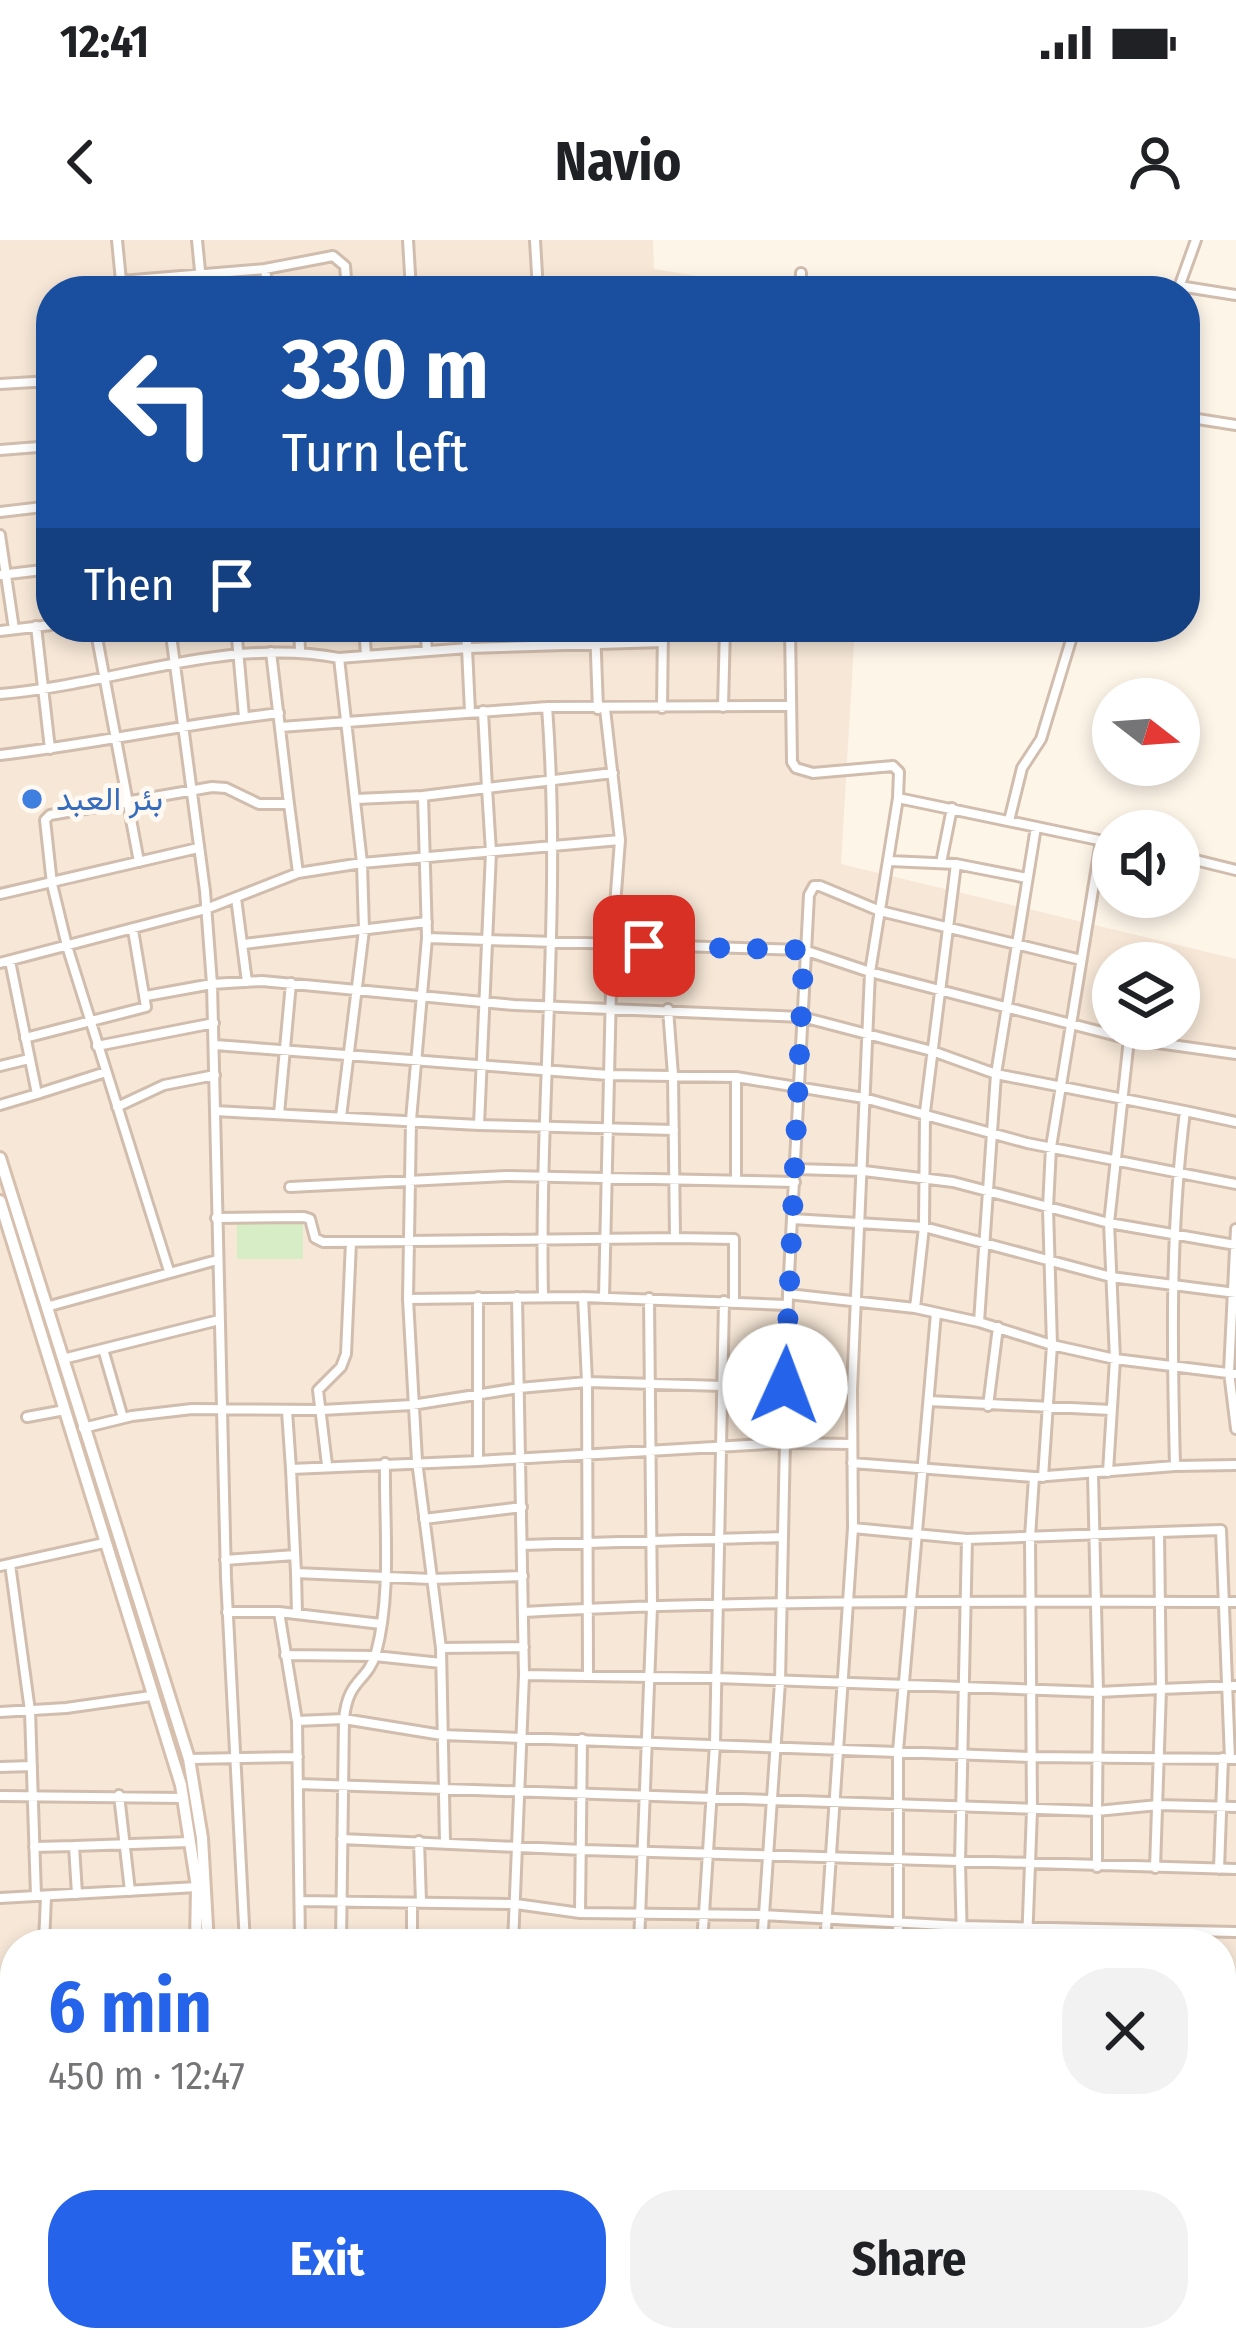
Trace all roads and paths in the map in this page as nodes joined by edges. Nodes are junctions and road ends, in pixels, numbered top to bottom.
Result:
1 (117, 240) edge
2 (197, 240) edge
3 (408, 240) edge
4 (535, 240) edge
5 (1196, 240) edge
6 (265, 269) junction
7 (801, 273) dead end
8 (200, 274) junction
9 (121, 276) edge
10 (187, 276) edge
11 (266, 276) edge
12 (346, 276) edge
13 (410, 276) edge
14 (537, 276) edge
15 (801, 276) edge
16 (1184, 276) edge
17 (1200, 291) edge
18 (1236, 295) edge
19 (36, 382) edge
20 (0, 384) edge
21 (1200, 419) edge
22 (1236, 425) edge
23 (36, 447) edge
24 (0, 450) edge
25 (36, 508) edge
26 (0, 512) edge
27 (0, 535) edge
28 (36, 570) edge
29 (3, 574) edge
30 (36, 626) edge
31 (14, 629) junction
32 (0, 631) edge
33 (38, 642) edge
34 (97, 642) edge
35 (172, 642) edge
36 (236, 642) edge
37 (300, 642) edge
38 (365, 642) edge
39 (426, 642) edge
40 (467, 642) edge
41 (663, 642) joint
42 (725, 642) edge
43 (790, 642) edge
44 (1070, 642) edge
45 (596, 644) junction
46 (468, 648) junction
47 (300, 650) junction
48 (427, 651) junction
49 (271, 652) junction
50 (236, 655) junction
51 (366, 655) junction
52 (339, 658) junction
53 (174, 665) junction
54 (102, 680) junction
55 (45, 688) junction
56 (0, 694) edge
57 (724, 706) junction
58 (789, 706) junction
59 (547, 707) junction
60 (662, 708) junction
61 (601, 709) junction
62 (483, 711) junction
63 (470, 712) junction
64 (278, 713) junction
65 (244, 717) junction
66 (346, 719) junction
67 (182, 726) junction
68 (281, 727) junction
69 (114, 741) junction
70 (50, 749) junction
71 (0, 755) edge
72 (613, 773) junction
73 (552, 779) junction
74 (487, 788) junction
75 (189, 789) junction
76 (423, 796) junction
77 (898, 798) junction
78 (356, 799) junction
79 (289, 804) junction
80 (127, 805) junction
81 (952, 808) junction
82 (1009, 821) junction
83 (1036, 827) junction
84 (1092, 839) edge
85 (620, 840) junction
86 (555, 845) junction
87 (198, 848) junction
88 (491, 852) junction
89 (426, 858) junction
90 (890, 861) junction
91 (1200, 861) edge
92 (139, 862) junction
93 (941, 862) junction
94 (362, 863) junction
95 (956, 864) junction
96 (1236, 870) edge
97 (298, 873) junction
98 (1027, 878) junction
99 (52, 884) junction
100 (0, 894) edge
101 (1092, 895) edge
102 (236, 898) junction
103 (206, 909) junction
104 (880, 911) junction
105 (427, 922) junction
106 (948, 926) junction
107 (133, 930) junction
108 (364, 930) junction
109 (427, 938) junction
110 (489, 938) junction
111 (1016, 941) junction
112 (552, 942) junction
113 (244, 944) junction
114 (612, 945) junction
115 (68, 946) junction
116 (804, 950) junction
117 (1081, 960) junction
118 (5, 962) edge
119 (870, 972) junction
120 (247, 982) junction
121 (291, 983) junction
122 (212, 984) junction
123 (940, 988) junction
124 (357, 990) junction
125 (146, 996) junction
126 (420, 996) junction
127 (483, 1002) junction
128 (550, 1007) junction
129 (1007, 1008) junction
130 (668, 1009) junction
131 (610, 1010) junction
132 (802, 1017) junction
133 (89, 1020) junction
134 (214, 1023) junction
135 (1071, 1025) junction
136 (1092, 1030) edge
137 (867, 1034) junction
138 (25, 1038) junction
139 (215, 1045) junction
140 (97, 1046) junction
141 (284, 1047) junction
142 (1200, 1049) edge
143 (1128, 1050) edge
144 (932, 1051) junction
145 (347, 1054) junction
146 (1236, 1054) edge
147 (29, 1059) junction
148 (415, 1060) junction
149 (0, 1066) edge
150 (481, 1066) junction
151 (545, 1071) junction
152 (106, 1072) junction
153 (996, 1074) junction
154 (215, 1075) junction
155 (673, 1075) junction
156 (608, 1076) junction
157 (736, 1077) junction
158 (801, 1088) junction
159 (1059, 1088) junction
160 (37, 1094) junction
161 (864, 1098) junction
162 (1122, 1101) junction
163 (0, 1106) edge
164 (117, 1107) junction
165 (215, 1111) junction
166 (925, 1112) junction
167 (1185, 1112) junction
168 (279, 1114) junction
169 (341, 1117) junction
170 (411, 1120) junction
171 (1236, 1122) edge
172 (479, 1125) junction
173 (543, 1128) junction
174 (674, 1130) junction
175 (608, 1131) junction
176 (992, 1132) junction
177 (1051, 1147) junction
178 (0, 1158) edge
179 (1115, 1160) junction
180 (795, 1169) junction
181 (864, 1172) junction
182 (1177, 1172) junction
183 (543, 1177) junction
184 (924, 1177) junction
185 (608, 1178) junction
186 (410, 1179) junction
187 (674, 1180) junction
188 (736, 1180) junction
189 (794, 1181) junction
190 (1236, 1184) edge
191 (4, 1187) edge
192 (290, 1187) dead end
193 (986, 1189) junction
194 (0, 1201) edge
195 (1048, 1208) junction
196 (216, 1218) junction
197 (792, 1219) junction
198 (861, 1223) junction
199 (1109, 1223) junction
200 (924, 1227) junction
201 (1236, 1229) edge
202 (1174, 1236) junction
203 (606, 1237) junction
204 (542, 1238) junction
205 (675, 1238) junction
206 (409, 1241) junction
207 (350, 1242) junction
208 (984, 1242) junction
209 (1235, 1245) edge
210 (1049, 1259) junction
211 (217, 1261) junction
212 (169, 1270) junction
213 (1112, 1277) junction
214 (1171, 1287) junction
215 (1234, 1293) edge
216 (788, 1294) junction
217 (517, 1297) junction
218 (543, 1297) junction
219 (583, 1297) junction
220 (604, 1297) junction
221 (478, 1298) junction
222 (649, 1298) junction
223 (408, 1299) junction
224 (729, 1301) junction
225 (856, 1303) junction
226 (788, 1305) junction
227 (46, 1307) junction
228 (916, 1309) junction
229 (936, 1313) junction
230 (218, 1321) junction
231 (979, 1322) junction
232 (998, 1328) junction
233 (1052, 1345) junction
234 (103, 1349) junction
235 (1115, 1358) junction
236 (63, 1359) junction
237 (1172, 1364) junction
238 (1232, 1373) edge
239 (587, 1382) junction
240 (650, 1386) junction
241 (721, 1386) junction
242 (785, 1386) junction
243 (518, 1388) junction
244 (852, 1390) junction
245 (479, 1395) junction
246 (929, 1401) junction
247 (412, 1405) junction
248 (988, 1406) junction
249 (221, 1408) junction
250 (1048, 1408) junction
251 (64, 1410) junction
252 (322, 1410) junction
253 (1111, 1410) junction
254 (287, 1411) junction
255 (27, 1417) dead end
256 (123, 1418) junction
257 (86, 1427) junction
258 (1236, 1429) edge
259 (72, 1432) junction
260 (783, 1443) junction
261 (851, 1444) junction
262 (721, 1449) junction
263 (653, 1453) junction
264 (587, 1457) junction
265 (417, 1461) junction
266 (478, 1461) junction
267 (520, 1461) junction
268 (385, 1463) junction
269 (852, 1463) junction
270 (1236, 1465) edge
271 (327, 1466) junction
272 (1175, 1466) junction
273 (923, 1467) junction
274 (291, 1468) junction
275 (1108, 1472) junction
276 (1093, 1474) junction
277 (1039, 1477) junction
278 (522, 1508) junction
279 (424, 1519) junction
280 (853, 1528) junction
281 (1236, 1529) edge
282 (1221, 1530) junction
283 (1159, 1532) junction
284 (916, 1536) junction
285 (783, 1537) junction
286 (1030, 1537) junction
287 (1094, 1537) junction
288 (967, 1539) junction
289 (716, 1541) junction
290 (104, 1543) junction
291 (651, 1543) junction
292 (587, 1545) junction
293 (523, 1546) junction
294 (295, 1555) junction
295 (225, 1560) junction
296 (5, 1565) edge
297 (296, 1573) junction
298 (523, 1576) junction
299 (384, 1577) junction
300 (431, 1579) junction
301 (848, 1600) junction
302 (1160, 1602) junction
303 (1231, 1602) edge
304 (782, 1603) junction
305 (911, 1603) junction
306 (1096, 1603) junction
307 (964, 1604) junction
308 (1032, 1605) junction
309 (718, 1606) junction
310 (652, 1607) junction
311 (589, 1608) junction
312 (227, 1612) junction
313 (279, 1612) junction
314 (524, 1612) junction
315 (297, 1614) junction
316 (380, 1624) junction
317 (441, 1648) junction
318 (524, 1648) junction
319 (285, 1655) junction
320 (375, 1656) junction
321 (442, 1663) junction
322 (524, 1675) junction
323 (588, 1676) junction
324 (651, 1676) junction
325 (716, 1678) junction
326 (780, 1682) junction
327 (841, 1685) junction
328 (1233, 1686) edge
329 (903, 1687) junction
330 (964, 1688) junction
331 (1161, 1689) junction
332 (1032, 1692) junction
333 (1098, 1692) junction
334 (151, 1696) junction
335 (30, 1711) junction
336 (0, 1712) edge
337 (344, 1719) junction
338 (297, 1721) junction
339 (442, 1735) junction
340 (519, 1736) junction
341 (582, 1739) junction
342 (649, 1743) junction
343 (715, 1744) junction
344 (775, 1747) junction
345 (836, 1749) junction
346 (898, 1751) junction
347 (962, 1753) junction
348 (1031, 1756) junction
349 (234, 1757) junction
350 (298, 1757) junction
351 (1096, 1757) junction
352 (1160, 1757) junction
353 (189, 1759) junction
354 (1230, 1759) edge
355 (32, 1766) junction
356 (0, 1767) edge
357 (298, 1784) junction
358 (343, 1786) junction
359 (443, 1789) junction
360 (518, 1792) junction
361 (583, 1794) junction
362 (33, 1795) junction
363 (119, 1795) junction
364 (0, 1796) edge
365 (646, 1796) junction
366 (183, 1798) junction
367 (709, 1798) junction
368 (771, 1800) junction
369 (833, 1802) junction
370 (896, 1804) junction
371 (1158, 1805) junction
372 (1222, 1806) junction
373 (1236, 1807) edge
374 (962, 1808) junction
375 (1033, 1810) junction
376 (1097, 1810) junction
377 (342, 1839) junction
378 (419, 1841) junction
379 (190, 1842) junction
380 (445, 1842) junction
381 (125, 1845) junction
382 (74, 1846) junction
383 (517, 1846) junction
384 (34, 1847) junction
385 (583, 1850) junction
386 (644, 1851) junction
387 (708, 1852) junction
388 (767, 1854) junction
389 (830, 1857) junction
390 (896, 1859) junction
391 (960, 1862) junction
392 (1030, 1864) junction
393 (1096, 1867) junction
394 (1155, 1868) junction
395 (1219, 1869) junction
396 (1236, 1869) edge
397 (197, 1887) junction
398 (130, 1891) junction
399 (77, 1894) junction
400 (41, 1896) junction
401 (0, 1898) edge
402 (300, 1901) junction
403 (342, 1902) junction
404 (416, 1903) junction
405 (516, 1904) junction
406 (580, 1913) junction
407 (641, 1914) junction
408 (704, 1915) junction
409 (762, 1915) junction
410 (826, 1917) junction
411 (898, 1922) junction
412 (962, 1926) junction
413 (1027, 1928) junction
414 (44, 1929) edge
415 (196, 1929) edge
416 (210, 1929) edge
417 (244, 1929) edge
418 (300, 1929) edge
419 (341, 1929) edge
420 (413, 1929) edge
421 (514, 1929) edge
422 (640, 1929) edge
423 (703, 1929) edge
424 (762, 1929) edge
425 (826, 1929) edge
426 (898, 1929) edge
427 (1064, 1929) edge

1 - 9 street
2 - 8 street
3 - 13 street
4 - 14 street
5 - 16 street
6 - 8 street
6 - 11 street
6 - 12 street
7 - 15 street
8 - 10 street
17 - 18 street
19 - 20 street
21 - 22 street
23 - 24 street
25 - 26 street
27 - 29 street
28 - 29 street
29 - 31 street
30 - 31 street
31 - 32 street
33 - 55 street
34 - 54 street
35 - 53 street
36 - 50 street
37 - 47 street
38 - 51 street
39 - 48 street
40 - 46 street
41 - 45 street
41 - 60 street
42 - 57 street
43 - 58 street
44 - 82 street
45 - 46 street
45 - 61 street
46 - 48 street
46 - 63 street
47 - 49 street
47 - 52 street
48 - 51 street
49 - 50 street
49 - 64 street
50 - 53 street
50 - 65 street
51 - 52 street
52 - 66 street
53 - 54 street
53 - 67 street
54 - 55 street
54 - 69 street
55 - 56 street
55 - 70 street
57 - 58 street
57 - 60 street
58 - 77 street
59 - 61 street
59 - 62 street
59 - 73 street
60 - 61 street
61 - 72 street
62 - 63 street
62 - 74 street
63 - 66 street
64 - 65 street
64 - 68 street
65 - 67 street
66 - 68 street
66 - 78 street
67 - 69 street
67 - 75 street
68 - 79 street
69 - 70 street
69 - 80 street
70 - 71 street
72 - 73 street
72 - 85 street
73 - 74 street
73 - 86 street
74 - 76 street
74 - 88 street
75 - 79 street
75 - 80 street
75 - 87 street
76 - 78 street
76 - 89 street
77 - 81 street
77 - 90 street
78 - 94 street
79 - 97 street
80 - 92 street
80 - 99 street
81 - 82 street
81 - 93 street
82 - 83 street
83 - 84 street
83 - 98 street
85 - 86 street
85 - 114 street
86 - 88 street
86 - 112 street
87 - 92 street
87 - 103 street
88 - 89 street
88 - 110 street
89 - 94 street
89 - 105 street
90 - 93 street
90 - 104 street
91 - 96 street
92 - 99 street
93 - 95 street
94 - 97 street
94 - 108 street
95 - 98 street
95 - 106 street
97 - 102 street
98 - 111 street
99 - 100 street
99 - 115 street
101 - 117 street
102 - 103 street
102 - 113 street
103 - 107 street
103 - 122 street
104 - 106 street
104 - 116 street
104 - 119 street
105 - 108 street
105 - 109 street
106 - 111 street
106 - 123 street
107 - 115 street
107 - 125 street
108 - 113 street
108 - 124 street
109 - 110 street
109 - 126 street
110 - 112 street
110 - 127 street
111 - 117 street
111 - 129 street
112 - 114 street
112 - 128 street
113 - 120 street
114 - 116 street
114 - 131 street
115 - 118 street
115 - 133 street
116 - 119 street
116 - 132 street
117 - 135 street
118 - 138 street
119 - 123 street
119 - 137 street
120 - 121 street
120 - 122 street
121 - 124 street
121 - 141 street
122 - 125 street
122 - 134 street
123 - 129 street
123 - 144 street
124 - 126 street
124 - 145 street
125 - 133 street
126 - 127 street
126 - 148 street
127 - 128 street
127 - 150 street
128 - 131 street
128 - 151 street
129 - 135 street
129 - 153 street
130 - 131 street
130 - 132 street
130 - 155 street
131 - 156 street
132 - 137 street
132 - 158 street
133 - 138 street
133 - 140 street
134 - 139 street
134 - 140 street
135 - 136 street
135 - 159 street
137 - 144 street
137 - 161 street
138 - 147 street
139 - 141 street
139 - 154 street
140 - 152 street
141 - 145 street
141 - 168 street
142 - 146 street
143 - 162 street
144 - 153 street
144 - 166 street
145 - 148 street
145 - 169 street
147 - 149 street
147 - 160 street
148 - 150 street
148 - 170 street
150 - 151 street
150 - 172 street
151 - 156 street
151 - 173 street
152 - 160 street
152 - 164 street
153 - 159 street
153 - 176 street
154 - 164 street
154 - 165 street
155 - 156 street
155 - 157 street
155 - 174 street
156 - 175 street
157 - 158 street
157 - 188 street
158 - 161 street
158 - 180 street
159 - 162 street
159 - 177 street
160 - 163 street
161 - 166 street
161 - 181 street
162 - 167 street
162 - 179 street
164 - 212 street
165 - 168 street
165 - 196 street
166 - 176 street
166 - 184 street
167 - 171 street
167 - 182 street
168 - 169 street
169 - 170 street
170 - 172 street
170 - 186 street
172 - 173 street
173 - 175 street
173 - 183 street
174 - 175 street
174 - 187 street
175 - 185 street
176 - 177 street
176 - 193 street
177 - 179 street
177 - 195 street
178 - 191 main road
179 - 182 street
179 - 199 street
180 - 181 street
180 - 189 street
181 - 184 street
181 - 198 street
182 - 190 street
182 - 202 street
183 - 185 street
183 - 186 street
183 - 204 street
184 - 193 street
184 - 200 street
185 - 187 street
185 - 203 street
186 - 192 street
186 - 206 street
187 - 188 street
187 - 205 street
188 - 189 street
189 - 197 street
191 - 227 main road
193 - 195 street
193 - 208 street
194 - 251 main road
195 - 199 street
195 - 210 street
196 - 207 street
196 - 211 street
197 - 198 street
197 - 216 street
198 - 200 street
198 - 225 street
199 - 202 street
199 - 213 street
200 - 208 street
200 - 228 street
201 - 209 street
202 - 209 street
202 - 214 street
203 - 204 street
203 - 205 street
203 - 220 street
204 - 206 street
204 - 218 street
205 - 224 street
206 - 207 street
206 - 223 street
207 - 252 street
208 - 210 street
208 - 231 street
209 - 215 street
210 - 213 street
210 - 233 street
211 - 212 street
211 - 230 street
212 - 227 street
213 - 214 street
213 - 235 street
214 - 215 street
214 - 237 street
215 - 238 street
216 - 225 street
216 - 226 street
217 - 218 street
217 - 221 street
217 - 243 street
218 - 219 street
219 - 220 street
219 - 239 street
220 - 222 street
221 - 223 street
221 - 245 street
222 - 224 street
222 - 240 street
223 - 247 street
224 - 226 street
224 - 241 street
225 - 228 street
225 - 244 street
226 - 242 street
227 - 236 main road
228 - 229 street
229 - 231 street
229 - 246 street
230 - 234 street
230 - 249 street
231 - 232 street
232 - 233 street
232 - 248 street
233 - 235 street
233 - 250 street
234 - 236 street
234 - 256 street
235 - 237 street
235 - 253 street
236 - 257 main road
237 - 238 street
237 - 272 street
238 - 258 street
239 - 240 street
239 - 243 street
239 - 264 street
240 - 241 street
240 - 263 street
241 - 242 street
241 - 262 street
242 - 244 street
242 - 260 street
243 - 245 street
243 - 267 street
244 - 261 street
245 - 247 street
245 - 266 street
246 - 248 street
246 - 273 street
247 - 252 street
247 - 265 street
248 - 250 street
249 - 254 street
249 - 256 street
249 - 295 street
250 - 253 street
250 - 277 street
251 - 255 street
251 - 259 main road
252 - 254 street
252 - 271 street
253 - 275 street
254 - 274 street
256 - 257 street
257 - 259 street
257 - 353 main road
259 - 290 main road
260 - 261 street
260 - 262 street
260 - 285 street
261 - 269 street
262 - 263 street
262 - 289 street
263 - 264 street
263 - 291 street
264 - 267 street
264 - 292 street
265 - 266 street
265 - 268 street
265 - 279 street
266 - 267 street
267 - 278 street
268 - 271 street
268 - 299 street
269 - 273 street
269 - 280 street
270 - 272 street
271 - 274 street
272 - 275 street
273 - 277 street
273 - 284 street
274 - 294 street
275 - 276 street
276 - 277 street
276 - 287 street
277 - 286 street
278 - 279 street
278 - 293 street
279 - 300 street
280 - 284 street
280 - 301 street
281 - 282 street
282 - 283 street
282 - 303 street
283 - 287 street
283 - 302 street
284 - 288 street
284 - 305 street
285 - 289 street
285 - 304 street
286 - 287 street
286 - 288 street
286 - 308 street
287 - 306 street
288 - 307 street
289 - 291 street
289 - 309 street
290 - 296 street
290 - 334 main road
291 - 292 street
291 - 310 street
292 - 293 street
292 - 311 street
293 - 298 street
294 - 295 street
294 - 297 street
295 - 312 street
296 - 335 street
297 - 299 street
297 - 315 street
298 - 300 street
298 - 314 street
299 - 300 street
299 - 316 street
300 - 317 street
301 - 304 street
301 - 305 street
301 - 327 street
302 - 303 street
302 - 306 street
302 - 331 street
303 - 328 street
304 - 309 street
304 - 326 street
305 - 307 street
305 - 329 street
306 - 308 street
306 - 333 street
307 - 308 street
307 - 330 street
308 - 332 street
309 - 310 street
309 - 325 street
310 - 311 street
310 - 324 street
311 - 314 street
311 - 323 street
312 - 313 street
312 - 349 street
313 - 315 street
313 - 319 street
314 - 318 street
315 - 316 street
316 - 320 street
317 - 318 street
317 - 321 street
318 - 322 street
319 - 320 street
319 - 338 street
320 - 321 street
320 - 337 street
321 - 339 street
322 - 323 street
322 - 340 street
323 - 324 street
324 - 325 street
324 - 342 street
325 - 326 street
325 - 343 street
326 - 327 street
326 - 344 street
327 - 329 street
327 - 345 street
328 - 331 street
328 - 354 street
329 - 330 street
329 - 346 street
330 - 332 street
330 - 347 street
331 - 333 street
331 - 352 street
332 - 333 street
332 - 348 street
333 - 351 street
334 - 335 street
334 - 366 main road
335 - 336 street
335 - 355 street
337 - 338 street
337 - 339 street
337 - 358 street
338 - 350 street
339 - 340 street
339 - 359 street
340 - 341 street
340 - 360 street
341 - 342 street
341 - 361 street
342 - 343 street
342 - 365 street
343 - 344 street
343 - 367 street
344 - 345 street
344 - 368 street
345 - 346 street
345 - 369 street
346 - 347 street
346 - 370 street
347 - 348 street
347 - 374 street
348 - 351 street
348 - 375 street
349 - 350 street
349 - 353 street
349 - 417 street
350 - 357 street
351 - 352 street
351 - 376 street
352 - 354 street
352 - 371 street
353 - 416 main road
354 - 372 street
355 - 356 street
355 - 362 street
357 - 358 street
357 - 402 street
358 - 359 street
358 - 377 street
359 - 360 street
359 - 380 street
360 - 361 street
360 - 383 street
361 - 365 street
361 - 385 street
362 - 363 street
362 - 364 street
362 - 384 street
363 - 366 street
363 - 381 street
365 - 367 street
365 - 386 street
366 - 379 main road
367 - 368 street
367 - 387 street
368 - 369 street
368 - 388 street
369 - 370 street
369 - 389 street
370 - 374 street
370 - 390 street
371 - 372 street
371 - 376 street
371 - 394 street
372 - 373 street
372 - 395 street
374 - 375 street
374 - 391 street
375 - 376 street
375 - 392 street
376 - 393 street
377 - 378 street
377 - 403 street
378 - 380 street
378 - 404 street
379 - 381 street
379 - 397 main road
380 - 383 street
381 - 382 street
381 - 398 street
382 - 384 street
382 - 399 street
383 - 385 street
383 - 405 street
384 - 400 street
385 - 386 street
385 - 406 street
386 - 387 street
386 - 407 street
387 - 388 street
387 - 408 street
388 - 389 street
388 - 409 street
389 - 390 street
389 - 410 street
390 - 391 street
390 - 411 street
391 - 392 street
391 - 412 street
392 - 393 street
392 - 413 street
393 - 394 street
394 - 395 street
395 - 396 street
397 - 398 street
397 - 415 main road
398 - 399 street
399 - 400 street
400 - 401 street
400 - 414 street
402 - 403 street
402 - 418 street
403 - 404 street
403 - 419 street
404 - 405 street
404 - 420 street
405 - 406 street
405 - 421 street
406 - 407 street
407 - 408 street
407 - 422 street
408 - 409 street
408 - 423 street
409 - 410 street
409 - 424 street
410 - 411 street
410 - 425 street
411 - 412 street
411 - 426 street
412 - 413 street
413 - 427 street

